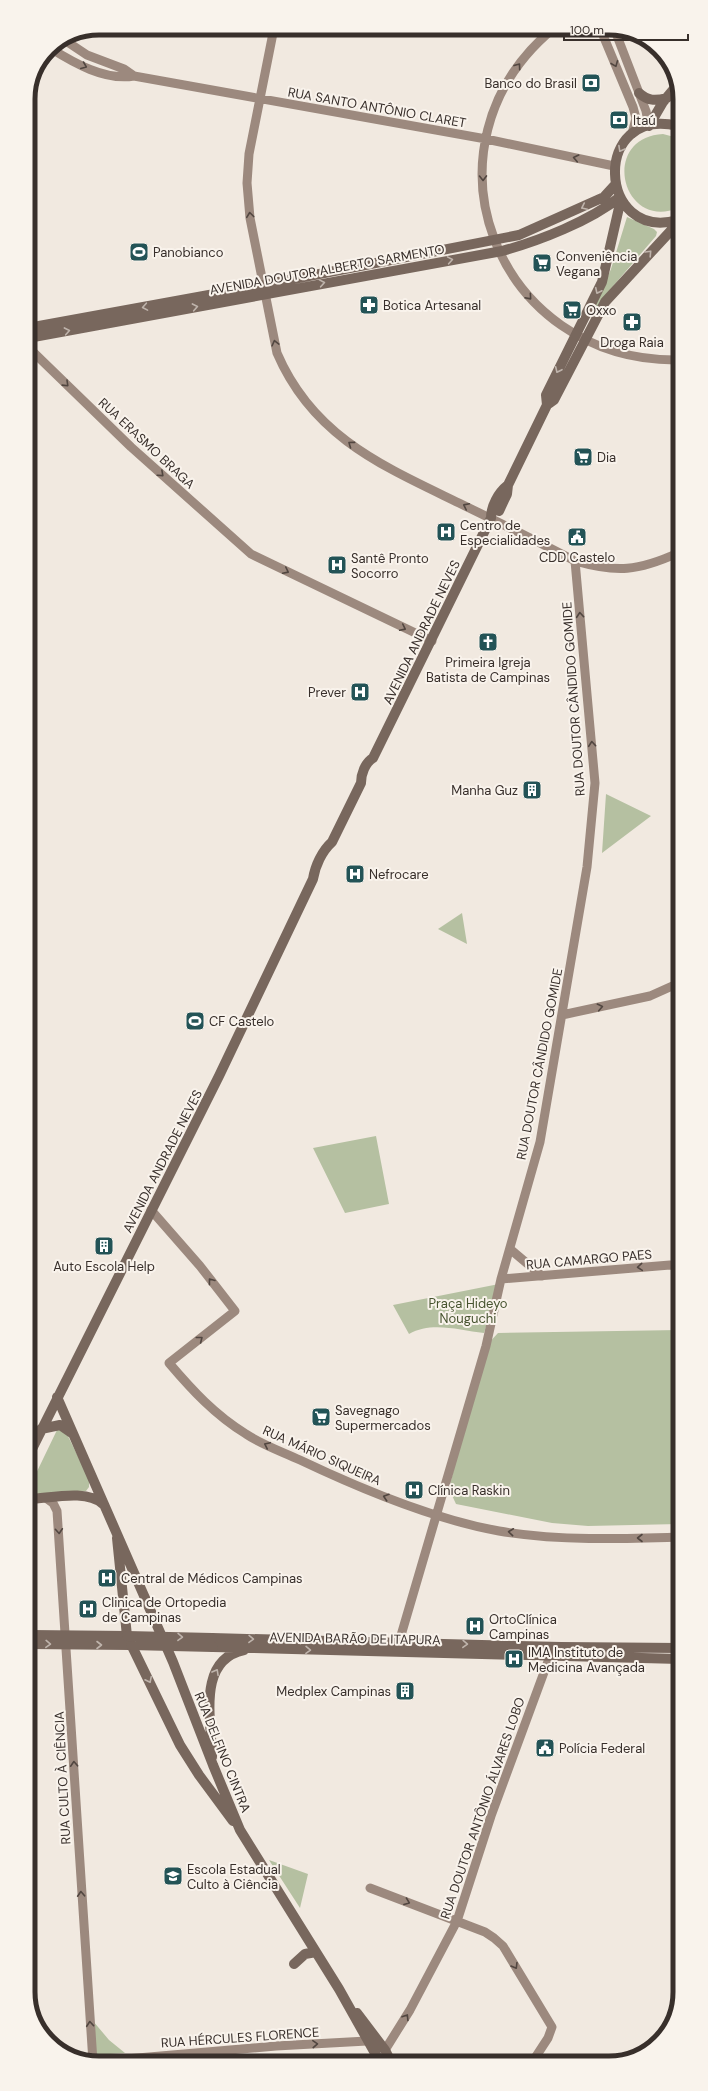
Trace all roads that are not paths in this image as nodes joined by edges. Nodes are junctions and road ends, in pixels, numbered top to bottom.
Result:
1 (273, 35) edge
2 (546, 35) edge
3 (603, 35) edge
4 (617, 35) edge
5 (69, 43) edge
6 (57, 52) edge
7 (134, 76) junction
8 (672, 91) edge
9 (639, 93) junction
10 (667, 98) junction
11 (260, 99) junction
12 (673, 125) edge
13 (649, 126) junction
14 (632, 134) junction
15 (486, 139) junction
16 (614, 166) junction
17 (615, 185) junction
18 (621, 198) junction
19 (673, 221) edge
20 (673, 227) edge
21 (494, 240) junction
22 (499, 251) junction
23 (264, 290) junction
24 (35, 327) edge
25 (35, 337) edge
26 (580, 338) junction
27 (35, 355) edge
28 (673, 360) edge
29 (491, 518) junction
30 (673, 555) edge
31 (575, 561) junction
32 (432, 641) junction
33 (673, 986) edge
34 (562, 1015) junction
35 (151, 1210) junction
36 (510, 1249) junction
37 (673, 1265) edge
38 (542, 1276) junction
39 (501, 1280) junction
40 (57, 1397) junction
41 (41, 1429) junction
42 (75, 1435) junction
43 (35, 1442) edge
44 (46, 1498) junction
45 (35, 1499) edge
46 (105, 1506) junction
47 (436, 1514) junction
48 (116, 1530) junction
49 (673, 1537) edge
50 (35, 1636) edge
51 (67, 1641) junction
52 (129, 1641) junction
53 (213, 1643) junction
54 (35, 1644) edge
55 (398, 1647) junction
56 (252, 1649) junction
57 (673, 1654) edge
58 (673, 1654) edge
59 (550, 1656) junction
60 (213, 1765) junction
61 (218, 1777) junction
62 (206, 1785) junction
63 (240, 1830) junction
64 (370, 1888) dead end
65 (457, 1921) junction
66 (316, 1952) junction
67 (294, 1964) dead end
68 (339, 1989) junction
69 (367, 2042) junction
70 (386, 2050) junction
71 (92, 2055) edge
72 (164, 2056) edge
73 (375, 2056) edge
74 (388, 2056) edge
75 (536, 2056) edge

1 - 11 street
15 -> 2 street
3 -> 14 street
4 - 9 street
5 - 7 street, RUA SANTO ANTÔNIO CLARET
6 -> 7 street, RUA SANTO ANTÔNIO CLARET
7 - 11 street, RUA SANTO ANTÔNIO CLARET
8 - 10 main road
9 - 10 main road
9 - 13 street
10 - 13 main road
11 - 15 street, RUA SANTO ANTÔNIO CLARET
23 -> 11 street
12 - 13 main road
13 - 14 main road
14 -> 16 main road
16 -> 15 street, RUA SANTO ANTÔNIO CLARET
15 -> 21 street
16 - 17 main road
17 - 18 main road
17 -> 21 main road, AVENIDA DOUTOR ALBERTO SARMENTO
18 - 19 main road
18 - 22 main road, AVENIDA DOUTOR ALBERTO SARMENTO
18 -> 26 main road, AVENIDA ANDRADE NEVES
26 -> 20 main road, AVENIDA ANDRADE NEVES
21 - 22 street
21 - 23 main road, AVENIDA DOUTOR ALBERTO SARMENTO
23 -> 22 main road, AVENIDA DOUTOR ALBERTO SARMENTO
22 -> 26 street
23 -> 24 main road, AVENIDA DOUTOR ALBERTO SARMENTO
25 -> 23 main road, AVENIDA DOUTOR ALBERTO SARMENTO
29 -> 23 street
26 - 28 street
26 - 29 main road, AVENIDA ANDRADE NEVES
27 -> 32 street, RUA ERASMO BRAGA
29 - 31 street
29 - 32 main road, AVENIDA ANDRADE NEVES
30 - 31 street
34 -> 31 street, RUA DOUTOR CÂNDIDO GOMIDE
32 - 35 main road, AVENIDA ANDRADE NEVES
34 -> 33 street
34 - 36 street, RUA DOUTOR CÂNDIDO GOMIDE
35 - 40 main road, AVENIDA ANDRADE NEVES
47 -> 35 street, RUA MÁRIO SIQUEIRA
36 - 38 street
36 - 39 street, RUA DOUTOR CÂNDIDO GOMIDE
37 -> 38 street, RUA CAMARGO PAES
38 - 39 street, RUA CAMARGO PAES
39 - 47 street, RUA DOUTOR CÂNDIDO GOMIDE
40 - 41 main road, AVENIDA ANDRADE NEVES
40 - 42 main road, RUA DELFINO CINTRA
41 - 42 main road
41 - 43 main road, AVENIDA ANDRADE NEVES
42 - 46 main road, RUA DELFINO CINTRA
44 - 45 main road
44 - 46 main road
44 -> 51 street, RUA CULTO À CIÊNCIA
46 - 48 main road, RUA DELFINO CINTRA
49 -> 47 street, RUA MÁRIO SIQUEIRA
47 - 55 street, RUA DOUTOR CÂNDIDO GOMIDE
48 - 52 main road
48 - 60 main road, RUA DELFINO CINTRA
50 - 51 main road, AVENIDA BARÃO DE ITAPURA
51 -> 52 main road, AVENIDA BARÃO DE ITAPURA
54 -> 51 main road, AVENIDA BARÃO DE ITAPURA
71 -> 51 street, RUA CULTO À CIÊNCIA
52 -> 53 main road, AVENIDA BARÃO DE ITAPURA, bridge
52 -> 62 main road
53 -> 55 main road, AVENIDA BARÃO DE ITAPURA
53 - 56 main road, AVENIDA BARÃO DE ITAPURA
56 -> 55 main road, AVENIDA BARÃO DE ITAPURA
55 -> 57 main road, AVENIDA BARÃO DE ITAPURA
55 - 59 main road, AVENIDA BARÃO DE ITAPURA
60 -> 56 main road
58 - 59 main road, AVENIDA BARÃO DE ITAPURA
59 - 65 street, RUA DOUTOR ANTÔNIO ÁLVARES LOBO
60 - 61 main road, RUA DELFINO CINTRA
61 - 62 main road
61 - 63 main road, RUA DELFINO CINTRA
62 - 63 main road
63 - 66 main road, RUA DELFINO CINTRA
64 -> 65 street
70 -> 65 street, RUA DOUTOR ANTÔNIO ÁLVARES LOBO
65 -> 75 street
66 - 67 main road
66 - 68 main road, RUA DELFINO CINTRA
68 - 69 main road, RUA DELFINO CINTRA
68 - 70 main road
72 -> 69 street, RUA HÉRCULES FLORENCE
69 - 73 main road, RUA DELFINO CINTRA
70 - 74 main road

